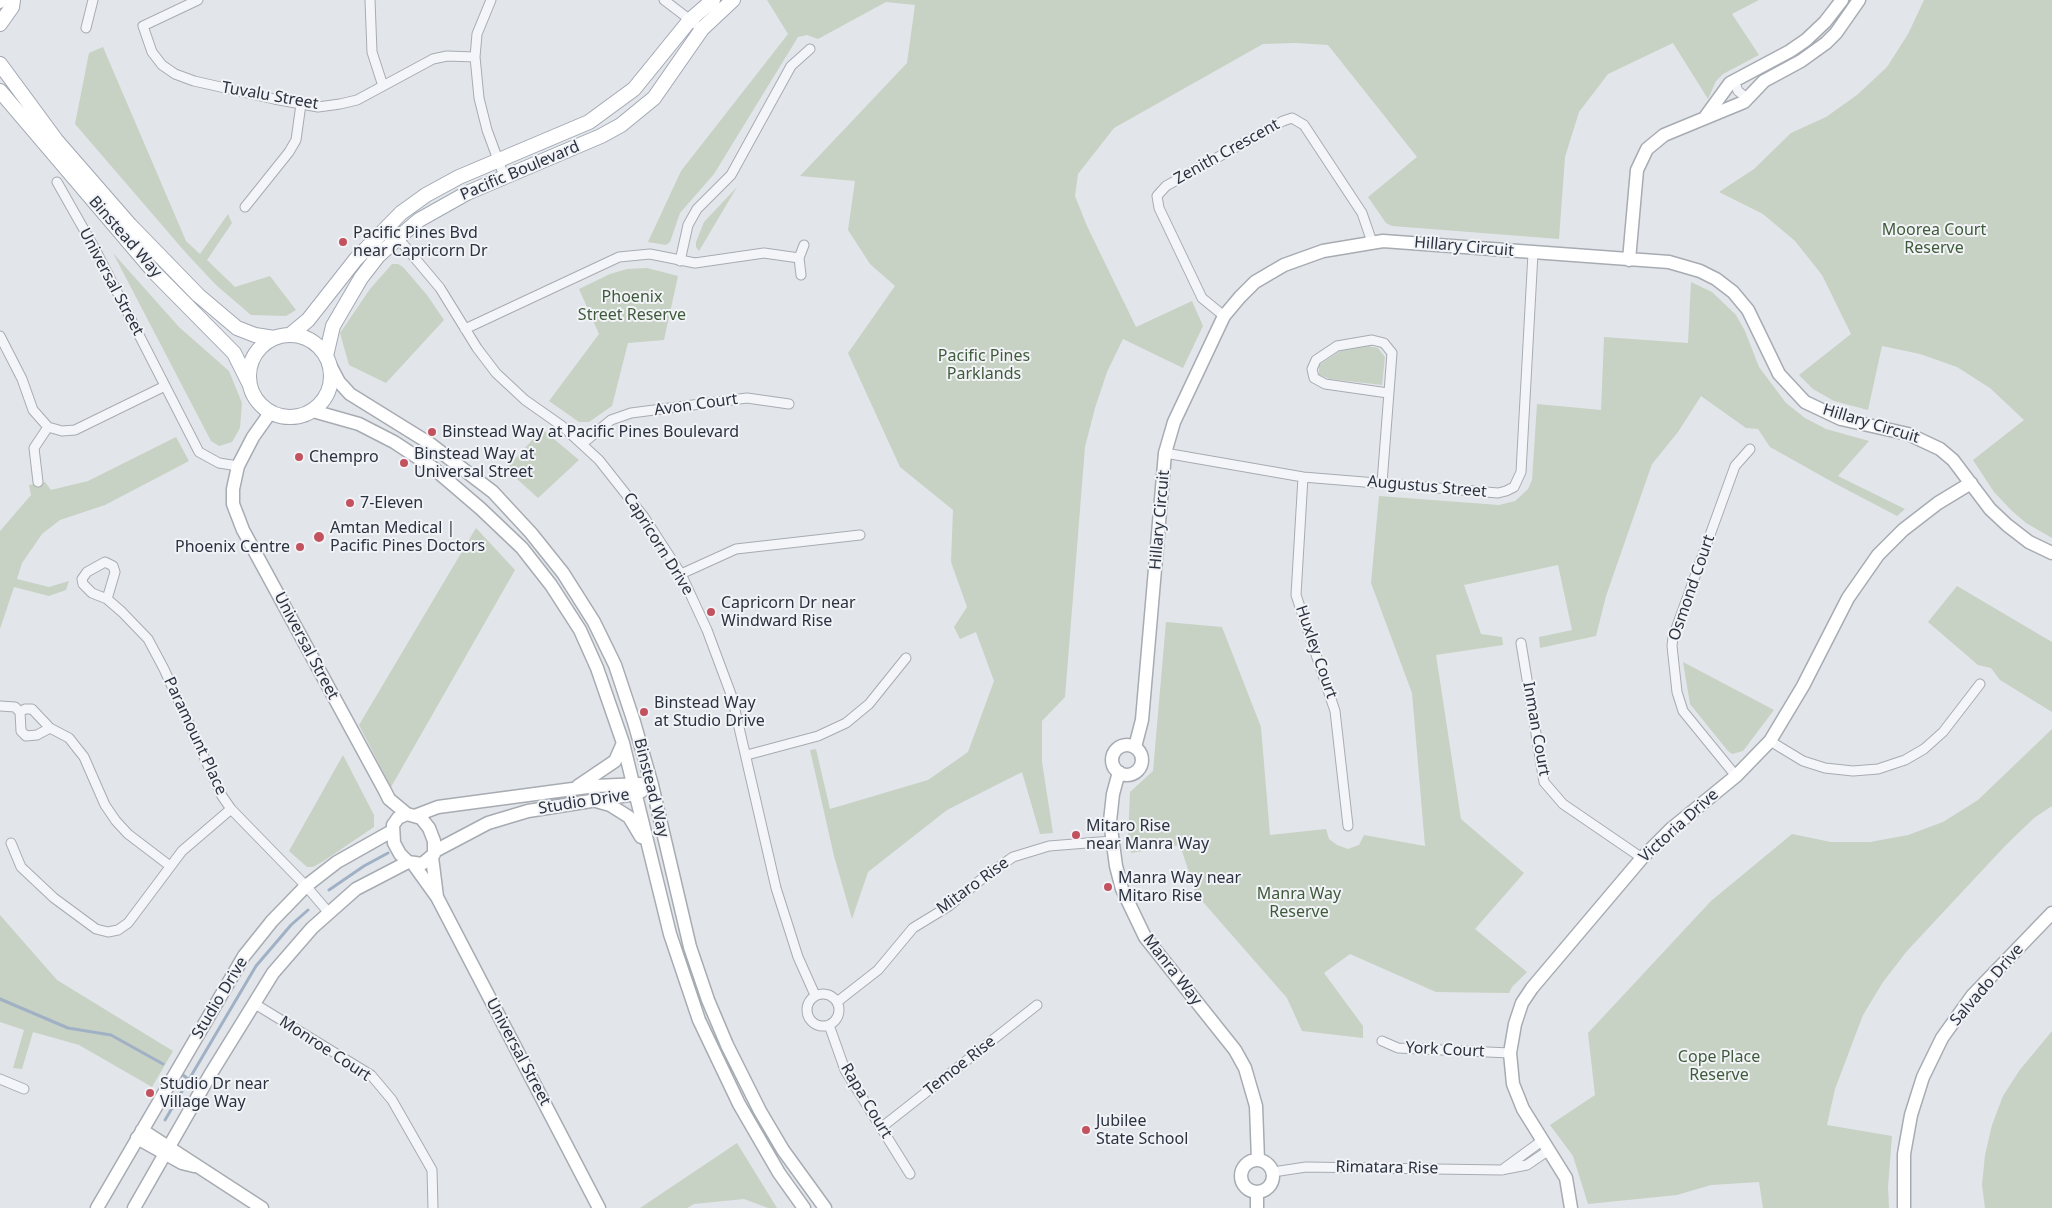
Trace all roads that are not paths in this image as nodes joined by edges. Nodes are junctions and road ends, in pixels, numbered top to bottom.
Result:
1 (13, 0) edge
2 (93, 0) edge
3 (198, 0) edge
4 (370, 0) edge
5 (491, 0) edge
6 (664, 0) edge
7 (713, 0) edge
8 (733, 0) edge
9 (1842, 0) edge
10 (1858, 0) edge
11 (690, 20) junction
12 (0, 24) edge
13 (86, 28) dead end
14 (702, 29) junction
15 (810, 49) dead end
16 (474, 57) junction
17 (0, 64) edge
18 (1734, 81) junction
19 (383, 86) junction
20 (0, 91) edge
21 (1748, 99) junction
22 (301, 104) junction
23 (1706, 116) junction
24 (498, 161) junction
25 (504, 176) junction
26 (57, 182) dead end
27 (245, 207) dead end
28 (387, 225) junction
29 (398, 238) junction
30 (1372, 242) junction
31 (804, 245) dead end
32 (1533, 253) junction
33 (799, 258) junction
34 (1629, 260) junction
35 (680, 261) junction
36 (801, 275) dead end
37 (1224, 316) junction
38 (465, 329) junction
39 (290, 335) junction
40 (0, 336) edge
41 (274, 338) junction
42 (328, 361) junction
43 (249, 383) junction
44 (165, 386) junction
45 (1388, 393) junction
46 (789, 404) dead end
47 (313, 411) junction
48 (270, 413) junction
49 (48, 427) junction
50 (582, 444) junction
51 (1750, 448) dead end
52 (1165, 453) junction
53 (238, 466) junction
54 (1303, 477) junction
55 (38, 482) dead end
56 (1382, 483) junction
57 (1971, 483) junction
58 (860, 535) dead end
59 (2052, 553) edge
60 (680, 574) junction
61 (107, 600) dead end
62 (1521, 643) dead end
63 (906, 658) dead end
64 (1980, 684) dead end
65 (0, 706) edge
66 (20, 712) junction
67 (50, 728) junction
68 (1770, 741) junction
69 (623, 743) junction
70 (1135, 747) junction
71 (747, 755) junction
72 (1119, 772) junction
73 (1736, 776) junction
74 (652, 786) junction
75 (634, 788) junction
76 (571, 789) junction
77 (593, 800) junction
78 (231, 809) junction
79 (412, 814) junction
80 (1348, 826) dead end
81 (392, 831) junction
82 (1112, 841) junction
83 (11, 843) dead end
84 (434, 854) junction
85 (1642, 858) junction
86 (651, 860) junction
87 (411, 863) junction
88 (170, 866) junction
89 (306, 886) junction
90 (437, 897) junction
91 (329, 913) junction
92 (2052, 913) edge
93 (815, 995) junction
94 (837, 1002) junction
95 (254, 1004) junction
96 (1037, 1005) dead end
97 (829, 1025) junction
98 (1382, 1041) dead end
99 (1510, 1053) junction
100 (0, 1079) edge
101 (24, 1088) dead end
102 (882, 1127) junction
103 (140, 1134) junction
104 (1546, 1145) junction
105 (168, 1151) junction
106 (1258, 1160) junction
107 (1273, 1172) junction
108 (910, 1174) dead end
109 (1257, 1192) junction
110 (97, 1208) edge
111 (134, 1208) edge
112 (262, 1208) edge
113 (433, 1208) edge
114 (599, 1208) edge
115 (804, 1208) edge
116 (825, 1208) edge
117 (1257, 1208) edge
118 (1571, 1208) edge
119 (1904, 1208) edge

1 - 12 main road
2 - 13 street
3 - 22 street, Tuvalu Street
4 - 19 street
5 - 16 street
6 - 11 street
7 - 11 main road, Pacific Boulevard
8 - 14 main road, Pacific Boulevard
9 - 18 street
10 - 21 street
11 - 14 street
11 - 24 main road, Pacific Boulevard
14 - 25 main road, Pacific Boulevard
15 - 35 street
16 - 19 street, Tuvalu Street
16 - 24 street
17 - 41 main road, Binstead Way
18 - 21 street
18 - 23 street
19 - 22 street, Tuvalu Street
20 - 43 main road, Binstead Way
21 - 23 street
22 - 27 street
23 - 34 street
24 - 25 street
24 - 28 main road, Pacific Boulevard
25 - 29 main road, Pacific Boulevard
26 - 44 street, Universal Street
28 - 29 street, Capricorn Drive
28 - 39 main road, Pacific Boulevard
29 - 38 street, Capricorn Drive
29 - 42 main road, Pacific Boulevard
30 - 32 street, Hillary Circuit
30 - 37 street, Hillary Circuit
30 - 37 street, Zenith Crescent
31 - 33 street
32 - 34 street, Hillary Circuit
32 - 56 street, Augustus Street
33 - 35 street
33 - 36 street
34 - 57 street, Hillary Circuit
35 - 38 street
37 - 52 street, Hillary Circuit
38 - 50 street, Capricorn Drive
39 - 41 main road
39 - 42 main road
40 - 49 street
41 - 43 main road
42 - 47 main road
42 - 74 street, Binstead Way
43 - 48 main road
44 - 49 street
44 - 53 street, Universal Street
45 - 45 street
45 - 56 street
46 - 50 street, Avon Court
47 - 48 main road
47 - 69 street, Binstead Way
48 - 53 street, Universal Street
49 - 55 street
50 - 60 street, Capricorn Drive
51 - 73 street, Osmond Court
52 - 54 street, Augustus Street
52 - 70 street, Hillary Circuit
53 - 79 street, Universal Street
54 - 56 street, Augustus Street
54 - 80 street, Huxley Court
57 - 59 street, Hillary Circuit
57 - 68 street, Victoria Drive
58 - 60 street
60 - 71 street, Capricorn Drive
61 - 78 street, Paramount Place
62 - 85 street, Inman Court
63 - 71 street
64 - 68 street
65 - 66 street
66 - 67 street
66 - 67 street
67 - 88 street
68 - 73 street, Victoria Drive
69 - 75 street, Binstead Way
69 - 76 street
70 - 72 street
70 - 72 street
71 - 93 street, Capricorn Drive
72 - 82 street, Manra Way
73 - 85 street, Victoria Drive
74 - 75 street, Studio Drive
74 - 116 street, Binstead Way
75 - 76 street, Studio Drive
75 - 77 street, Studio Drive
75 - 86 street, Binstead Way
76 - 79 street, Studio Drive
77 - 84 street, Studio Drive
77 - 86 street
78 - 88 street
78 - 89 street, Paramount Place
79 - 81 street
79 - 84 street
81 - 87 street
81 - 89 street, Studio Drive
82 - 94 street, Mitaro Rise
82 - 106 street, Manra Way
83 - 88 street
84 - 87 street
84 - 90 street, Universal Street
85 - 99 street, Victoria Drive
86 - 115 street, Binstead Way
87 - 90 street, Universal Street
87 - 91 street, Studio Drive
89 - 91 street, Paramount Place
89 - 103 street, Studio Drive
90 - 114 street, Universal Street
91 - 95 street, Studio Drive
92 - 119 street, Salvado Drive
93 - 94 street
93 - 97 street
94 - 97 street
95 - 105 street, Studio Drive
95 - 113 street, Monroe Court
96 - 102 street, Temoe Rise
97 - 102 street, Rapa Court
98 - 99 street, York Court
99 - 104 street, Victoria Drive
100 - 101 street
102 - 108 street, Rapa Court
103 - 105 street
103 - 110 street, Studio Drive
104 - 107 street, Rimatara Rise
104 - 118 street, Victoria Drive
105 - 111 street, Studio Drive
105 - 112 street
106 - 107 street
106 - 109 street
107 - 109 street
109 - 117 street

